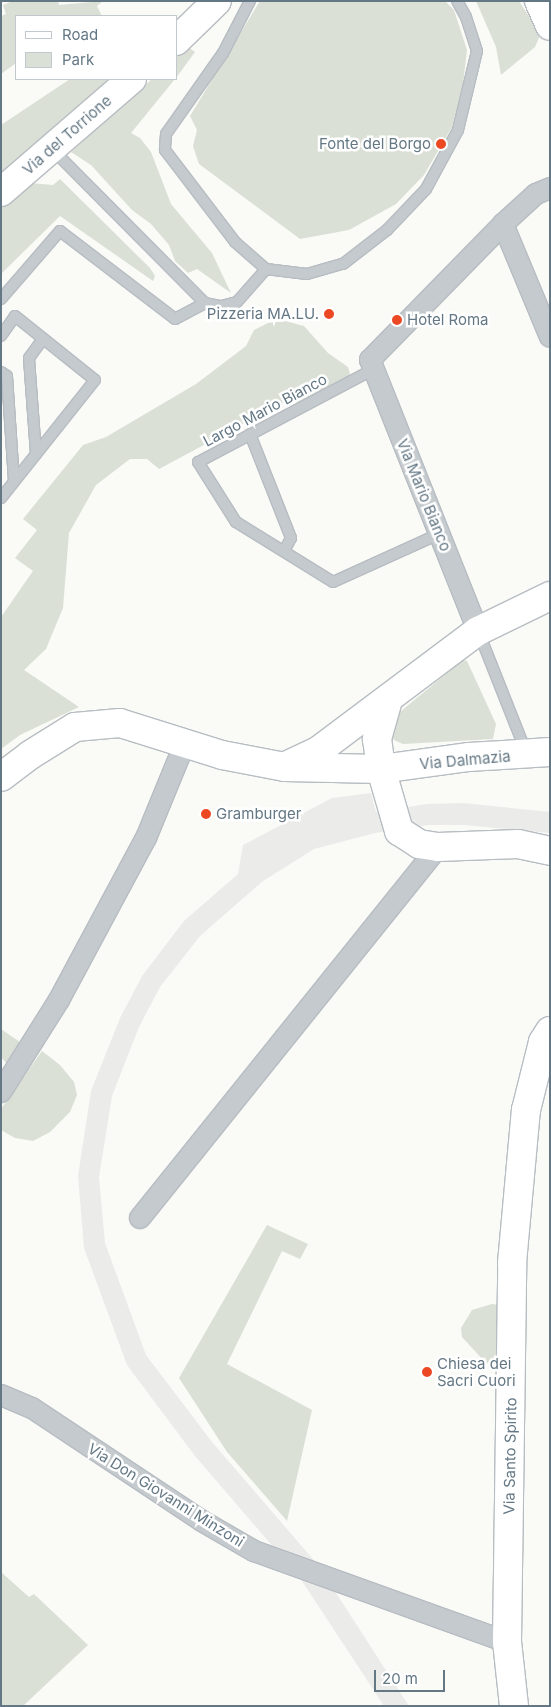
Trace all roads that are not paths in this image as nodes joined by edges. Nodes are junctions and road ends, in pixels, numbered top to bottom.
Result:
1 (217, 1) edge
2 (250, 1) edge
3 (456, 1) edge
4 (539, 1) edge
5 (550, 26) edge
6 (178, 39) edge
7 (131, 80) edge
8 (51, 149) junction
9 (550, 188) edge
10 (1, 192) edge
11 (503, 224) junction
12 (266, 269) junction
13 (1, 299) edge
14 (205, 303) junction
15 (1, 336) edge
16 (550, 337) edge
17 (43, 340) junction
18 (372, 364) junction
19 (1, 372) edge
20 (250, 434) junction
21 (36, 454) junction
22 (14, 481) junction
23 (1, 498) edge
24 (439, 534) junction
25 (284, 551) junction
26 (550, 596) edge
27 (478, 631) junction
28 (388, 700) junction
29 (184, 743) junction
30 (539, 753) edge
31 (285, 767) junction
32 (380, 769) junction
33 (1, 777) edge
34 (438, 847) junction
35 (550, 851) edge
36 (550, 1031) edge
37 (1, 1092) edge
38 (140, 1218) dead end
39 (1, 1395) edge
40 (507, 1642) junction
41 (514, 1706) edge

1 - 6 street
2 - 12 lane
3 - 12 lane
4 - 5 street
7 - 8 street, Via del Torrione
8 - 10 street, Via del Torrione
8 - 14 lane
9 - 11 street
11 - 16 street
11 - 18 street
12 - 14 lane
13 - 14 lane
15 - 17 lane
17 - 21 lane
17 - 21 lane
18 - 20 lane, Largo Mario Bianco
18 - 24 street, Via Mario Bianco
19 - 22 lane
20 - 25 lane
20 - 25 lane, Largo Mario Bianco
21 - 22 lane
22 - 23 lane
24 - 25 lane, Largo Mario Bianco
24 - 27 street, Via Mario Bianco
26 - 27 street
27 - 28 street
27 - 30 lane
28 - 31 street
28 - 32 street
29 - 31 street, Via Dalmazia
29 - 33 street, Via Dalmazia
29 - 37 street
30 - 32 street, Via Dalmazia
31 - 32 street, Via Dalmazia
32 - 34 street
34 - 35 street
34 - 38 street
36 - 40 street, Via Santo Spirito
39 - 40 street, Via Don Giovanni Minzoni
40 - 41 street, Via Santo Spirito

